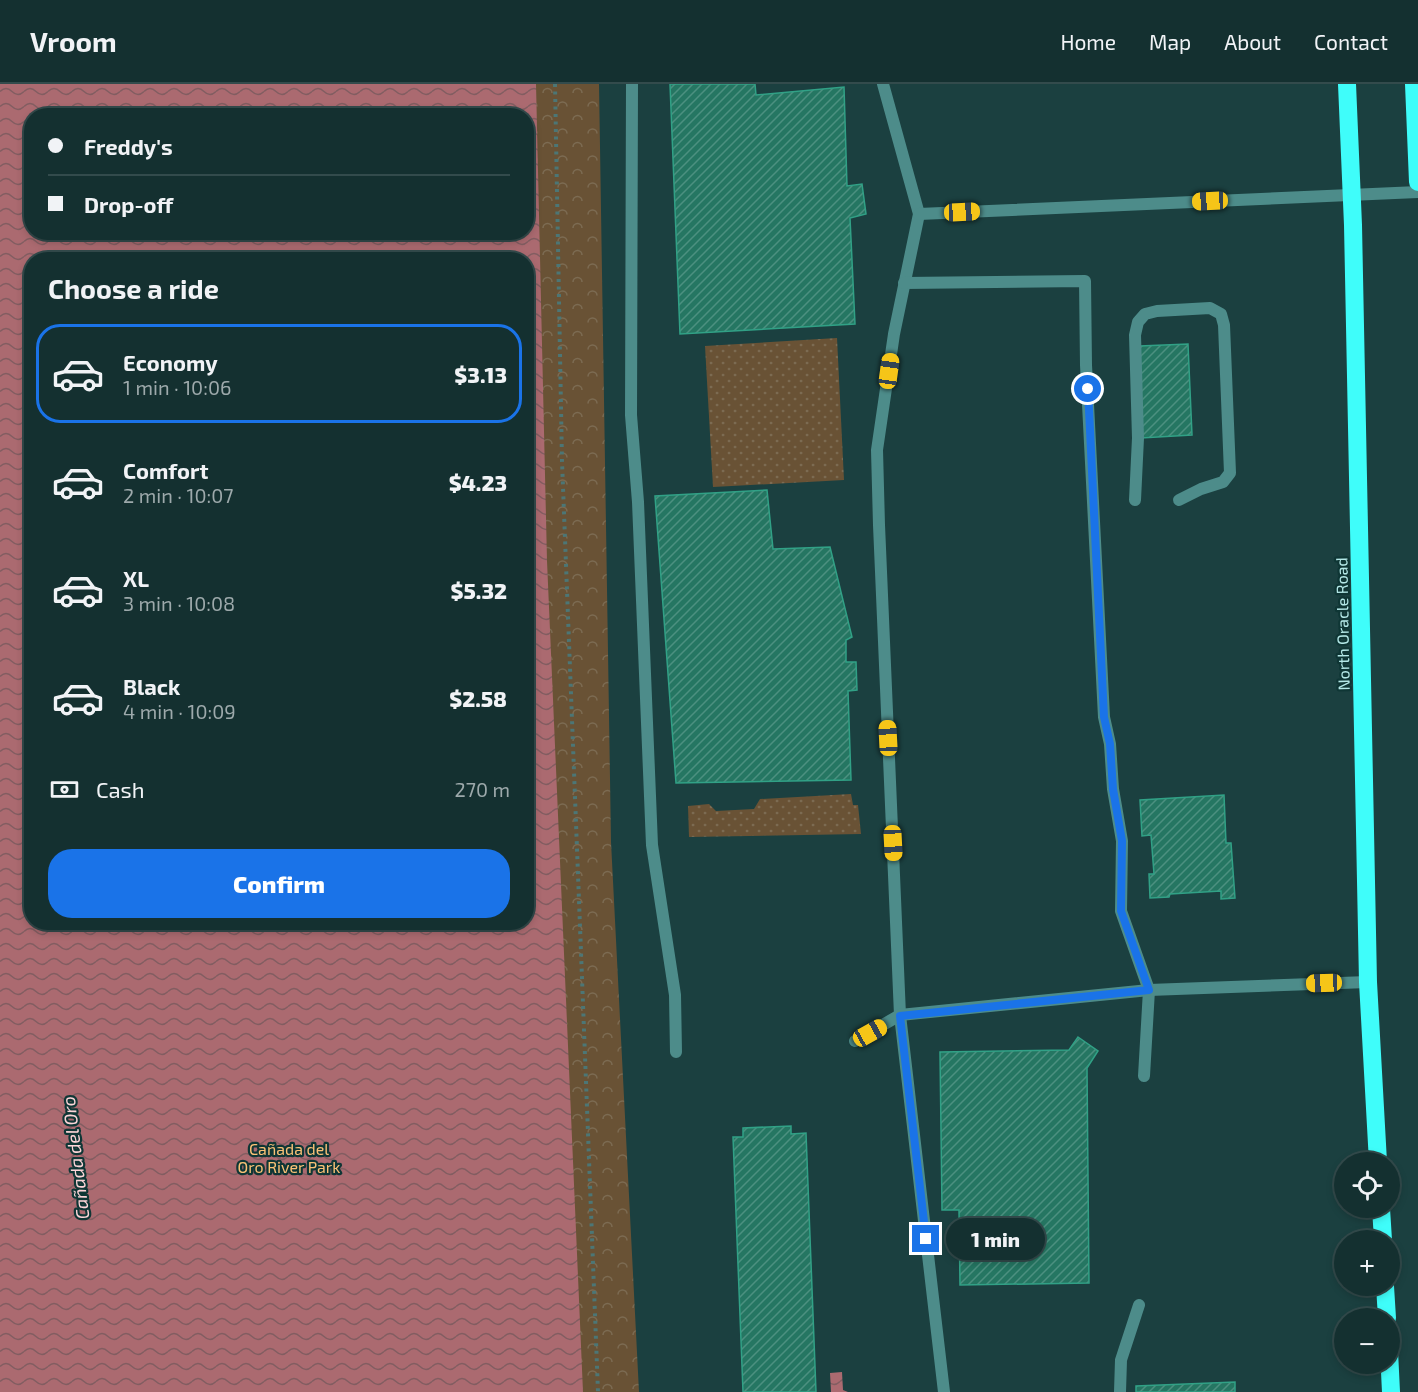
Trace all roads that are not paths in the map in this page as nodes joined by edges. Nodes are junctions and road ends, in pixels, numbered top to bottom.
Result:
1 (632, 84) edge
2 (883, 84) edge
3 (1347, 84) edge
4 (1414, 84) edge
5 (1418, 182) edge
6 (1418, 192) edge
7 (1352, 195) junction
8 (919, 214) junction
9 (904, 283) junction
10 (1135, 500) dead end
11 (1179, 500) dead end
12 (1368, 982) junction
13 (1149, 990) junction
14 (900, 1016) junction
15 (855, 1041) dead end
16 (676, 1052) dead end
17 (1144, 1076) dead end
18 (1377, 1152) edge
19 (1139, 1305) dead end
20 (1390, 1374) edge
21 (944, 1392) edge
22 (1120, 1392) edge
23 (1391, 1392) edge

1 - 16 lane
2 - 8 lane
3 - 7 highway, North Oracle Road
4 - 5 highway
6 - 7 lane
7 - 8 lane
7 - 12 highway, North Oracle Road
8 - 9 lane
9 - 13 lane
9 - 14 lane
10 - 11 lane
12 - 13 lane
12 - 18 highway, North Oracle Road
13 - 14 lane
13 - 17 lane
14 - 15 lane
14 - 21 lane
19 - 22 lane
20 - 23 highway

